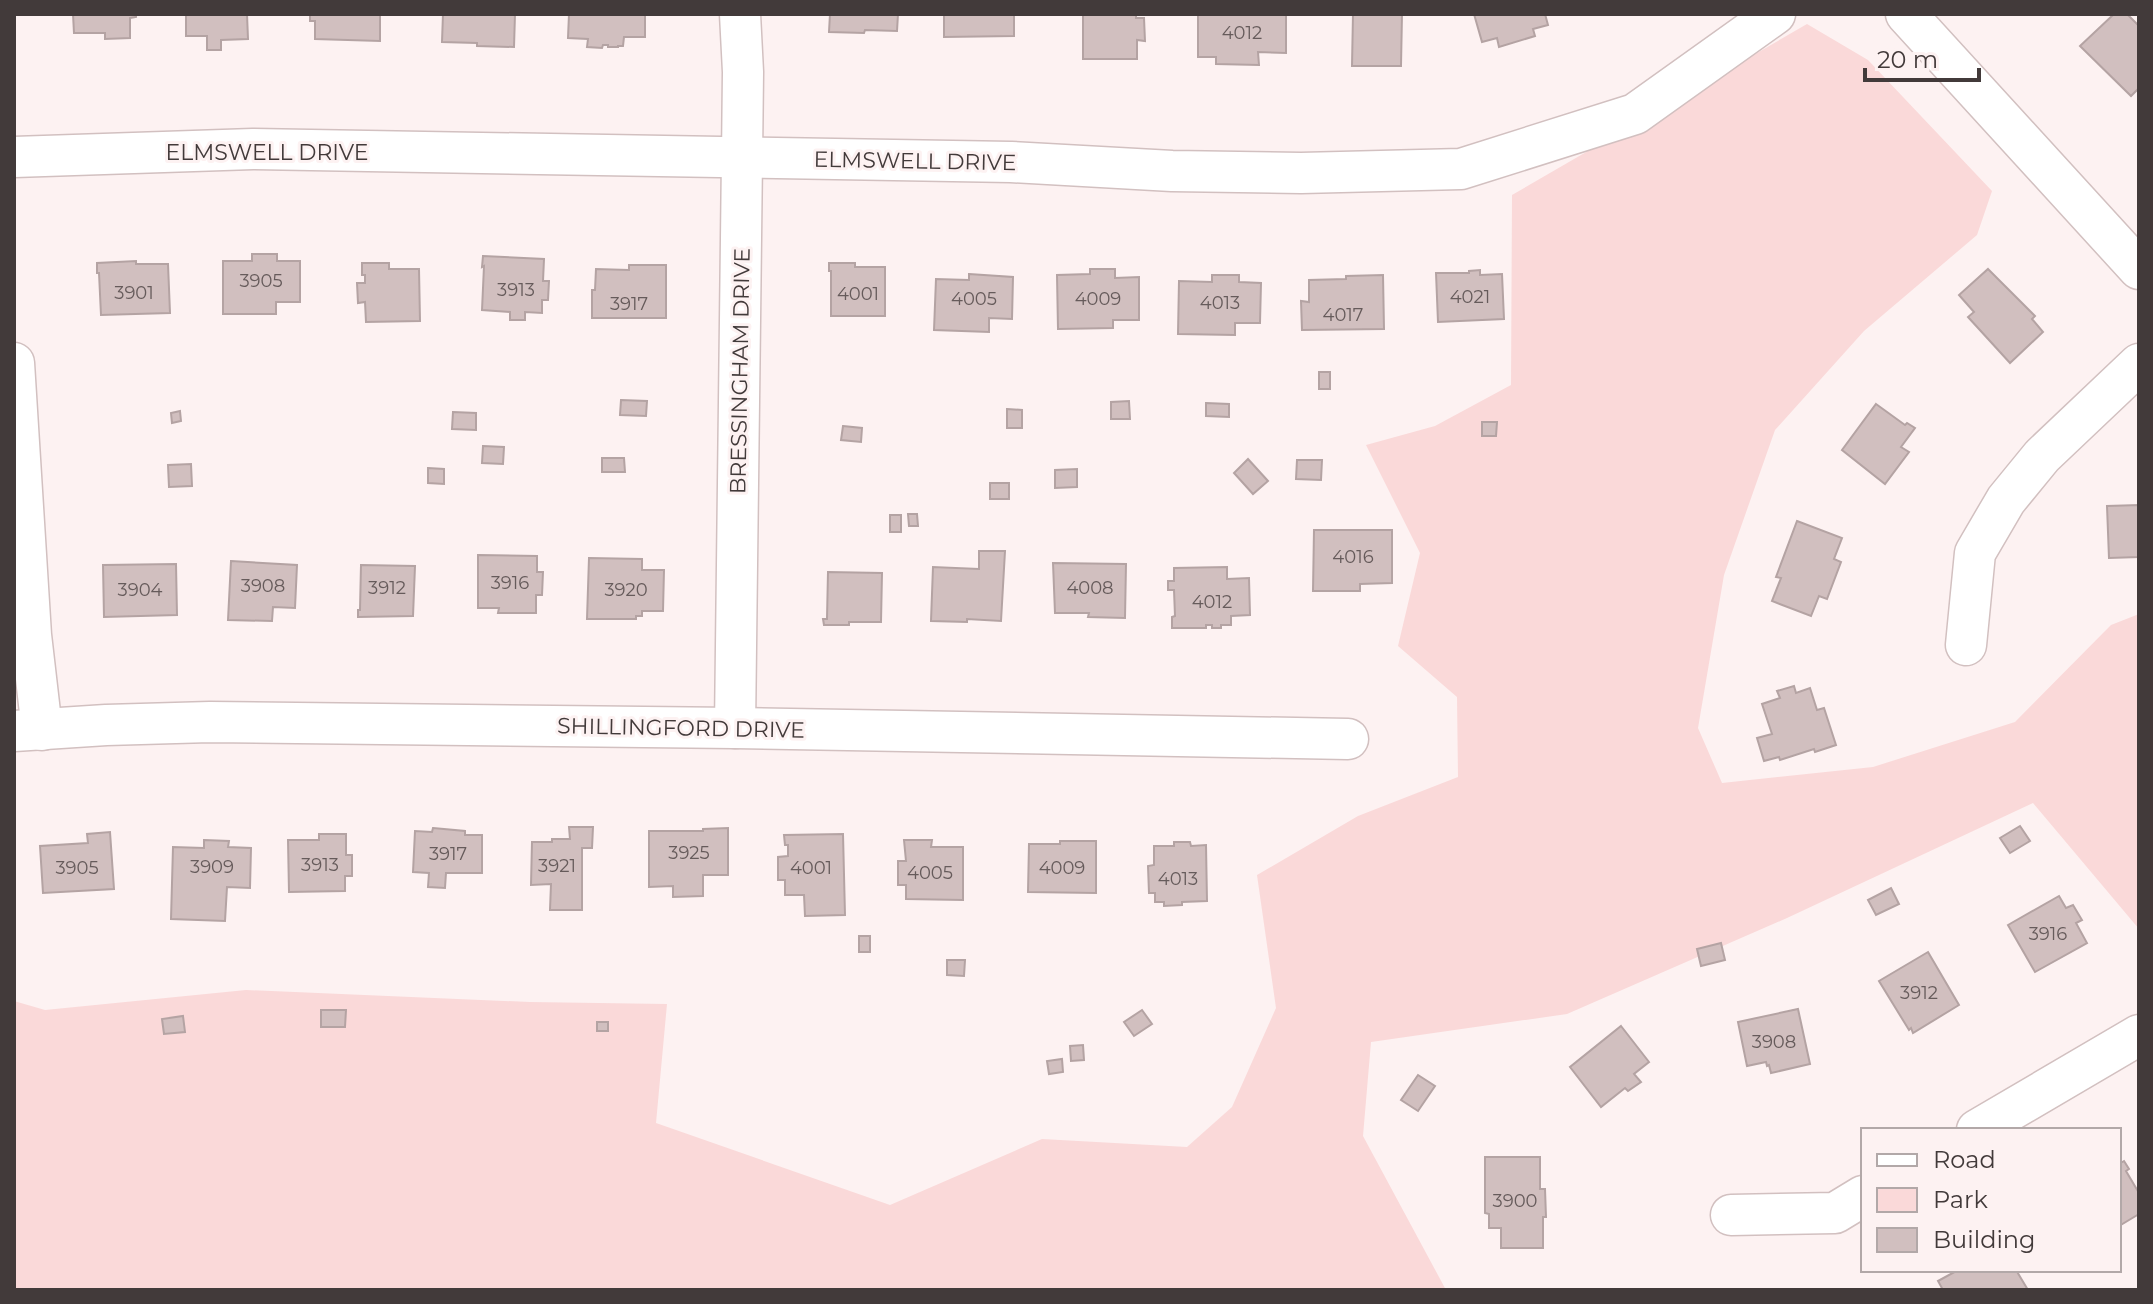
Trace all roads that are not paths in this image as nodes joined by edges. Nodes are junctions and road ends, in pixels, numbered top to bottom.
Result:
1 (740, 14) edge
2 (1775, 14) edge
3 (1906, 14) edge
4 (14, 157) edge
5 (742, 157) junction
6 (2139, 269) edge
7 (14, 363) edge
8 (2139, 364) edge
9 (1966, 645) dead end
10 (735, 728) junction
11 (28, 731) edge
12 (1348, 739) dead end
13 (2139, 1035) edge
14 (1980, 1128) edge
15 (1861, 1197) edge
16 (1731, 1215) dead end

1 - 5 street, BRESSINGHAM DRIVE
2 - 5 street, ELMSWELL DRIVE
3 - 6 street
4 - 5 street, ELMSWELL DRIVE
5 - 10 street, BRESSINGHAM DRIVE
7 - 11 street
8 - 9 street
10 - 11 street, SHILLINGFORD DRIVE
10 - 12 street, SHILLINGFORD DRIVE
13 - 14 street
15 - 16 street

